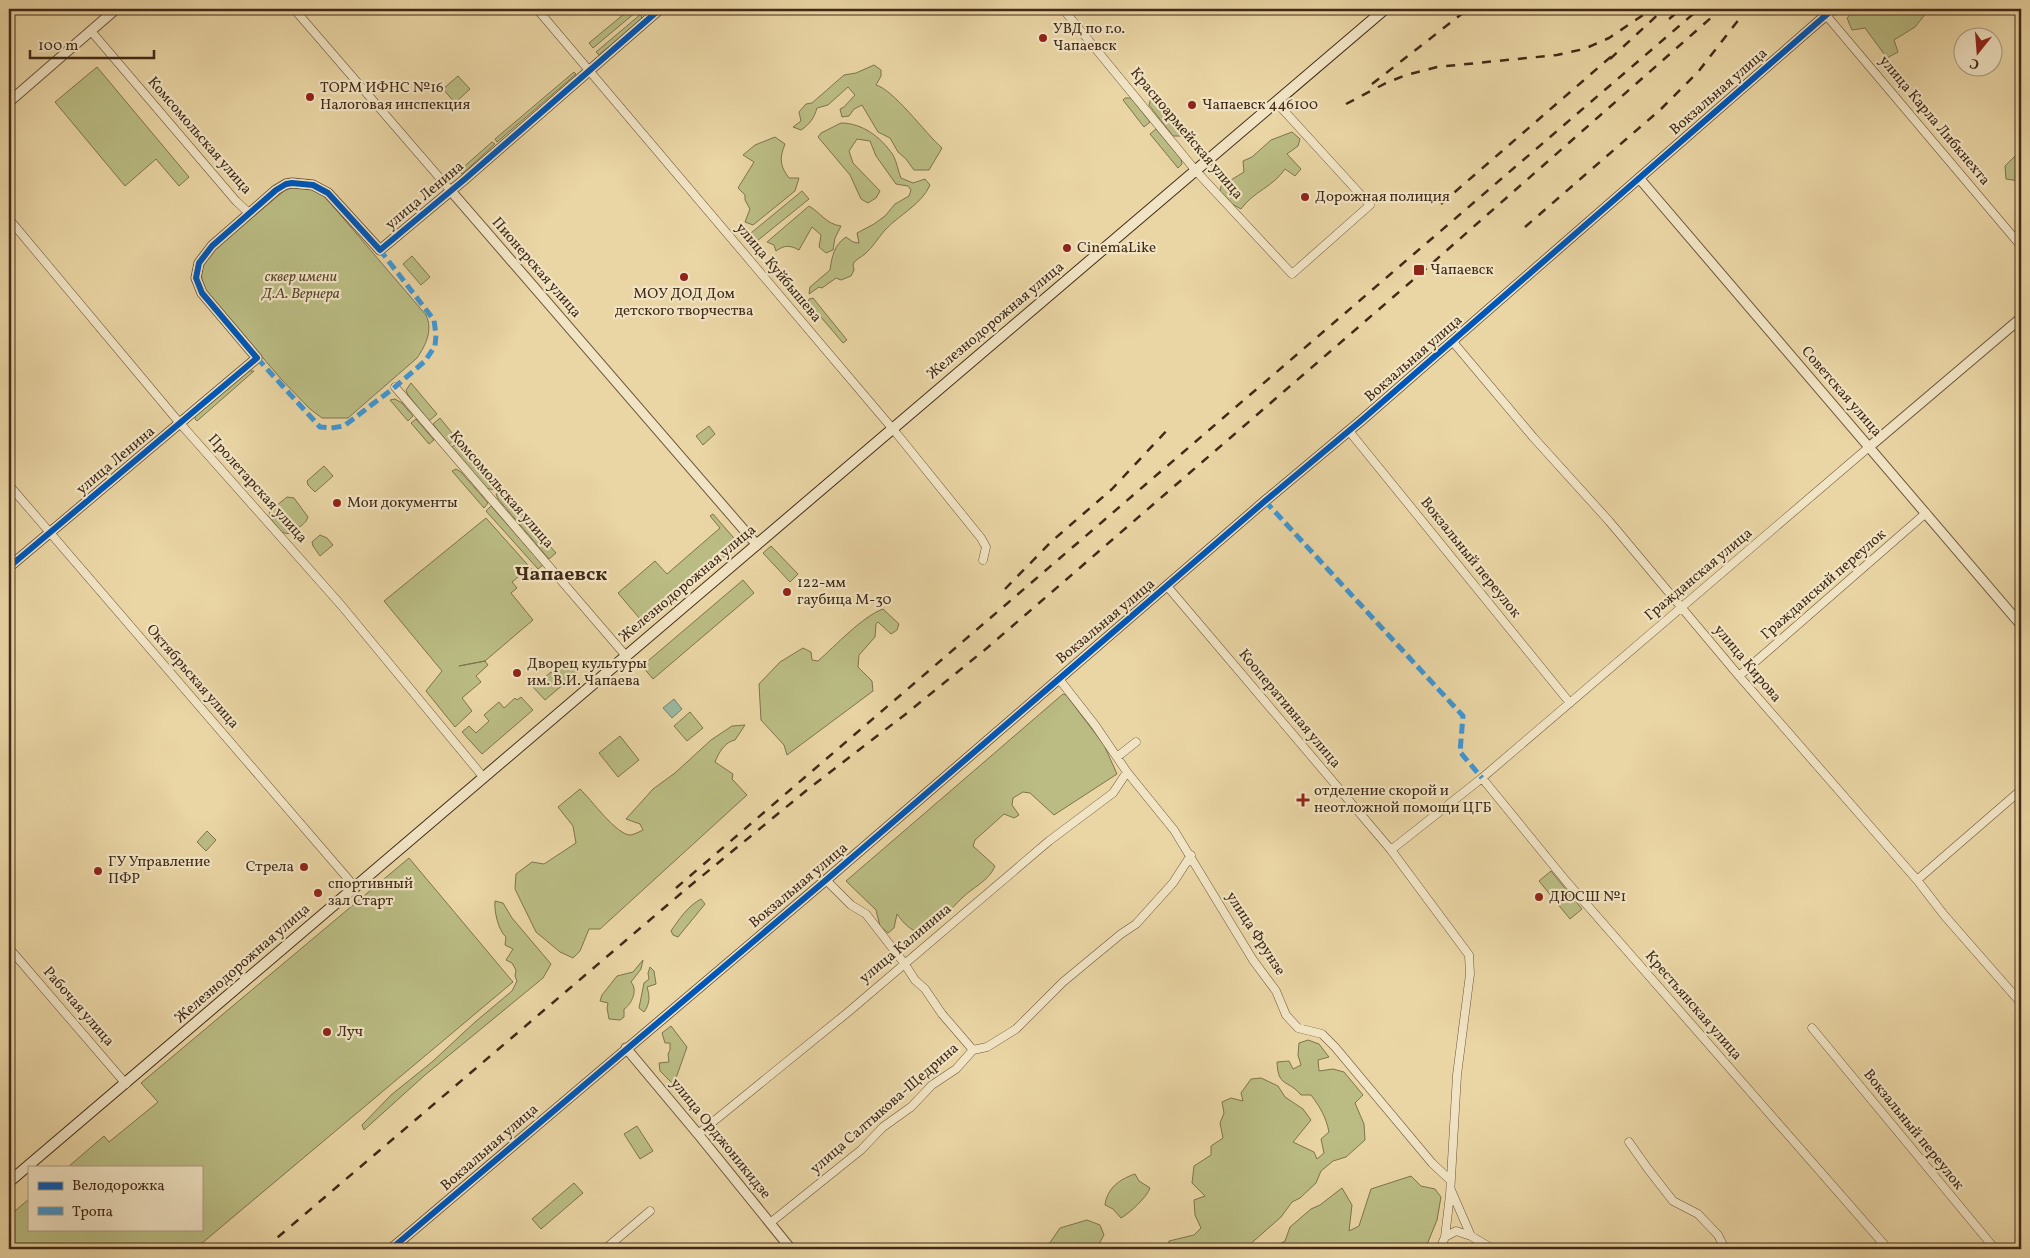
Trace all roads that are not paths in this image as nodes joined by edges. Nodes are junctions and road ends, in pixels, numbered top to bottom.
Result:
1 (116, 9) edge
2 (294, 9) edge
3 (537, 9) edge
4 (660, 9) edge
5 (1063, 9) edge
6 (1386, 9) edge
7 (1829, 12) edge
8 (91, 31) junction
9 (589, 69) junction
10 (9, 102) edge
11 (1276, 102) junction
12 (1196, 171) junction
13 (1639, 178) junction
14 (451, 191) junction
15 (249, 213) junction
16 (9, 219) edge
17 (2021, 246) edge
18 (2021, 318) edge
19 (1453, 342) junction
20 (395, 387) dead end
21 (181, 424) junction
22 (893, 429) junction
23 (1349, 432) junction
24 (1869, 447) junction
25 (9, 485) edge
26 (1926, 514) junction
27 (50, 533) junction
28 (757, 545) junction
29 (982, 560) dead end
30 (9, 567) edge
31 (1167, 586) junction
32 (1682, 607) junction
33 (2021, 625) edge
34 (626, 656) junction
35 (1739, 676) junction
36 (1059, 678) junction
37 (1570, 703) junction
38 (1136, 742) dead end
39 (1118, 758) junction
40 (1127, 772) junction
41 (484, 778) junction
42 (1482, 778) junction
43 (2021, 790) edge
44 (1391, 850) junction
45 (1191, 855) junction
46 (826, 880) junction
47 (1917, 880) junction
48 (355, 887) junction
49 (9, 948) edge
50 (904, 963) junction
51 (2021, 1003) edge
52 (1812, 1028) dead end
53 (626, 1048) junction
54 (973, 1050) junction
55 (126, 1084) junction
56 (698, 1134) junction
57 (1629, 1142) dead end
58 (28, 1166) edge
59 (28, 1166) edge
60 (9, 1182) edge
61 (1450, 1184) junction
62 (650, 1211) dead end
63 (770, 1223) junction
64 (1471, 1236) junction
65 (1445, 1237) junction
66 (391, 1249) edge
67 (605, 1249) edge
68 (791, 1249) edge
69 (1440, 1249) edge
70 (1493, 1249) edge
71 (1725, 1249) edge
72 (1888, 1249) edge
73 (1995, 1249) edge

1 - 8 street
2 - 14 street, Пионерская улица
3 - 9 street, улица Куйбышева
4 - 9 street, улица Ленина
5 - 12 street, Красноармейская улица
6 - 11 main road, Железнодорожная улица
7 - 13 street, Вокзальная улица
7 - 17 street, улица Карла Либкнехта
8 - 10 street
8 - 15 street, Комсомольская улица
9 - 14 street, улица Ленина
9 - 22 street, улица Куйбышева
11 - 12 main road, Железнодорожная улица
11 - 12 street, Красноармейская улица
12 - 22 main road, Железнодорожная улица
13 - 19 street, Вокзальная улица
13 - 24 street, Советская улица
14 - 15 street, улица Ленина
14 - 28 street, Пионерская улица
15 - 21 street, улица Ленина
16 - 21 street, Пролетарская улица
18 - 24 street, Гражданская улица
19 - 23 street, Вокзальная улица
19 - 32 street, улица Кирова
20 - 34 street, Комсомольская улица
21 - 27 street, улица Ленина
21 - 41 street, Пролетарская улица
22 - 28 main road, Железнодорожная улица
22 - 29 street, улица Куйбышева
23 - 31 street, Вокзальная улица
23 - 37 street, Вокзальный переулок
24 - 26 street, Советская улица
24 - 32 street, Гражданская улица
25 - 27 street, Октябрьская улица
26 - 33 street, Советская улица
26 - 35 street, Гражданский переулок
27 - 30 street, улица Ленина
27 - 48 street, Октябрьская улица
28 - 34 main road, Железнодорожная улица
31 - 36 street, Вокзальная улица
31 - 44 street, Кооперативная улица
32 - 35 street, улица Кирова
32 - 37 street, Гражданская улица
34 - 41 main road, Железнодорожная улица
35 - 47 street, улица Кирова
36 - 39 street, улица Фрунзе
36 - 46 street, Вокзальная улица
37 - 42 street, Гражданская улица
38 - 39 street
39 - 40 street, улица Фрунзе
40 - 45 street, улица Фрунзе
40 - 50 street, улица Калинина
41 - 48 main road, Железнодорожная улица
42 - 44 street, Гражданская улица
42 - 72 street, Крестьянская улица
43 - 47 street
44 - 61 street, Кооперативная улица
45 - 54 street, улица Салтыкова-Щедрина
45 - 61 street, улица Фрунзе
46 - 50 street
46 - 53 street, Вокзальная улица
47 - 51 street, улица Кирова
48 - 55 main road, Железнодорожная улица
49 - 55 street, Рабочая улица
50 - 54 street
50 - 56 street, улица Калинина
52 - 73 street, Вокзальный переулок
53 - 56 street, улица Орджоникидзе
53 - 66 street, Вокзальная улица
54 - 63 street, улица Салтыкова-Щедрина
55 - 59 main road, Железнодорожная улица
56 - 63 street, улица Орджоникидзе
57 - 71 street
58 - 60 main road, Железнодорожная улица
61 - 64 street
61 - 65 street, Кооперативная улица
62 - 67 street
63 - 68 street, улица Орджоникидзе
64 - 65 street
64 - 70 street
65 - 69 street, Кооперативная улица

